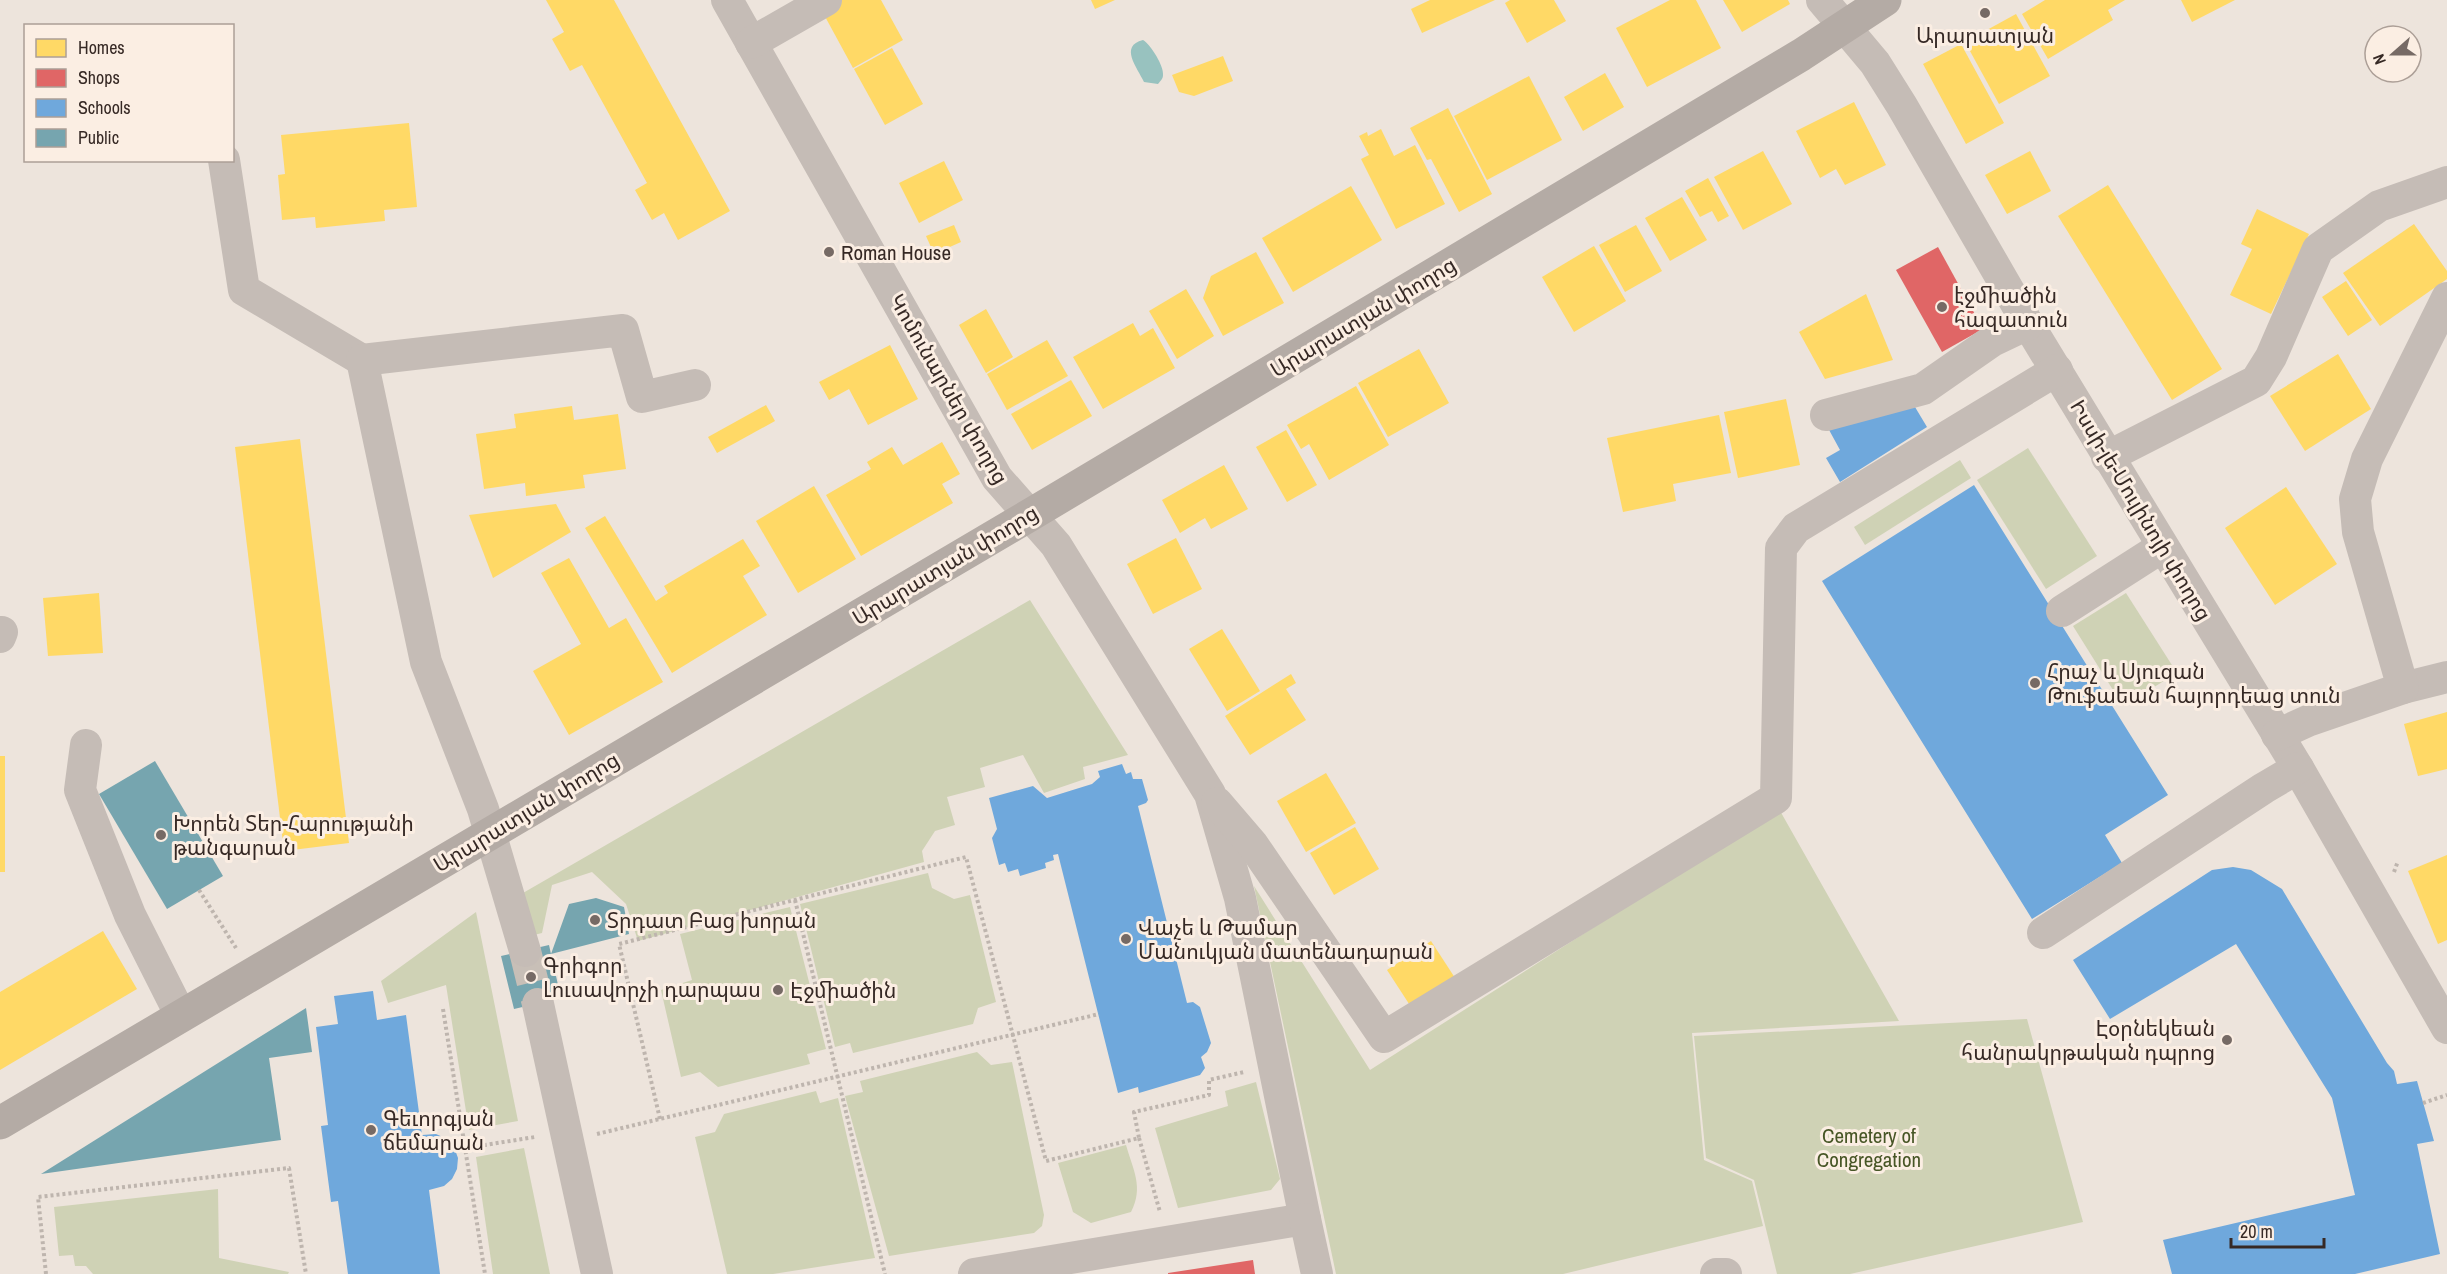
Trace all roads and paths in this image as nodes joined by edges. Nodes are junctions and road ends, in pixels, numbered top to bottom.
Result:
1 (728, 0) edge
2 (826, 0) edge
3 (1822, 0) edge
4 (1886, 0) edge
5 (1845, 27) junction
6 (752, 43) junction
7 (225, 162) edge
8 (2447, 182) edge
9 (2447, 298) edge
10 (2028, 324) junction
11 (362, 360) junction
12 (2057, 370) junction
13 (695, 386) dead end
14 (1826, 416) dead end
15 (2107, 457) junction
16 (1030, 515) junction
17 (2162, 547) junction
18 (2061, 611) dead end
19 (2447, 676) edge
20 (2403, 688) junction
21 (2277, 735) junction
22 (86, 745) dead end
23 (2298, 768) junction
24 (1210, 794) junction
25 (490, 834) junction
26 (199, 890) dead end
27 (795, 900) junction
28 (2043, 933) dead end
29 (525, 951) tunnel mouth
30 (253, 973) junction
31 (538, 1004) tunnel mouth
32 (443, 1009) dead end
33 (1099, 1014) dead end
34 (181, 1016) junction
35 (2447, 1028) edge
36 (1013, 1034) junction
37 (1274, 1065) junction
38 (838, 1076) junction
39 (2447, 1095) edge
40 (2423, 1103) dead end
41 (660, 1119) junction
42 (0, 1123) edge
43 (566, 1136) junction
44 (1139, 1138) junction
45 (466, 1148) junction
46 (1305, 1219) junction
47 (1168, 1242) junction
48 (46, 1274) edge
49 (306, 1274) edge
50 (485, 1274) edge
51 (597, 1274) edge
52 (885, 1274) edge
53 (975, 1274) edge
54 (1317, 1274) edge
55 (1716, 1274) edge
56 (1726, 1274) edge

1 - 6 street, Կոմունարներ փողոց
2 - 6 street
3 - 5 street, Իսսի-լե-Մուլինոյի փողոց
4 - 5 main road, Արարատյան փողոց
5 - 10 street, Իսսի-լե-Մուլինոյի փողոց
5 - 16 main road, Արարատյան փողոց
6 - 16 street, Կոմունարներ փողոց
7 - 11 street
8 - 15 street
9 - 20 street
10 - 12 street, Իսսի-լե-Մուլինոյի փողոց
10 - 14 street
11 - 13 street
11 - 25 street
12 - 15 street, Իսսի-լե-Մուլինոյի փողոց
12 - 24 street
15 - 17 street, Իսսի-լե-Մուլինոյի փողոց
16 - 24 street, Կոմունարներ փողոց
16 - 25 main road, Արարատյան փողոց
17 - 18 street
17 - 21 street, Իսսի-լե-Մուլինոյի փողոց
19 - 20 street
20 - 21 street
21 - 23 street, Իսսի-լե-Մուլինոյի փողոց
22 - 34 street
23 - 28 street
23 - 35 street, Իսսի-լե-Մուլինոյի փողոց
24 - 37 street, Կոմունարներ փողոց
25 - 29 street
25 - 30 main road, Արարատյան փողոց
26 - 30 path
27 - 36 path
27 - 38 path
27 - 41 path
30 - 34 main road, Արարատյան փողոց
31 - 43 street
32 - 45 path
33 - 36 path
34 - 42 main road, Արարատյան փողոց
36 - 38 path
36 - 44 path
37 - 44 path
37 - 46 street, Կոմունարներ փողոց
38 - 41 path
38 - 52 path
39 - 40 path
41 - 43 path
43 - 45 path
43 - 51 street
44 - 47 path
45 - 50 path
46 - 47 street
46 - 54 street, Կոմունարներ փողոց
47 - 53 street
48 - 49 path
55 - 56 street

